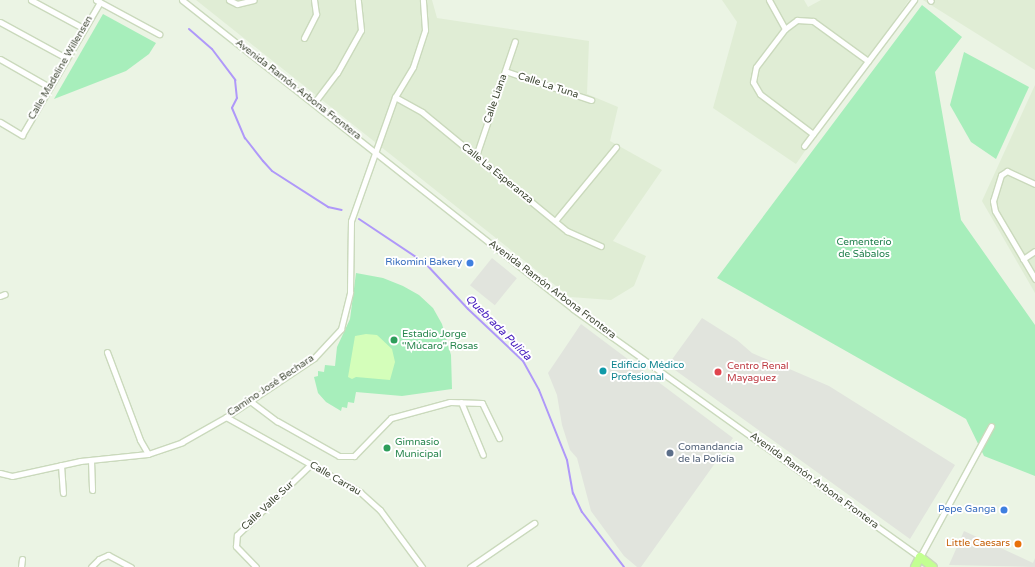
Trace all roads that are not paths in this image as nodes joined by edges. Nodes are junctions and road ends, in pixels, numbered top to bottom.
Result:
1 (32, 0) edge
2 (182, 0) edge
3 (229, 0) edge
4 (254, 0) edge
5 (314, 0) edge
6 (358, 0) edge
7 (423, 0) edge
8 (769, 0) edge
9 (914, 0) edge
10 (98, 1) edge
11 (0, 22) edge
12 (84, 28) junction
13 (786, 29) junction
14 (158, 34) dead end
15 (304, 38) dead end
16 (515, 41) dead end
17 (66, 58) junction
18 (0, 59) edge
19 (868, 61) junction
20 (505, 71) junction
21 (49, 87) junction
22 (395, 97) junction
23 (591, 100) dead end
24 (314, 102) junction
25 (0, 122) edge
26 (813, 134) junction
27 (804, 146) dead end
28 (616, 147) dead end
29 (375, 152) junction
30 (476, 156) junction
31 (1035, 184) edge
32 (555, 221) junction
33 (601, 246) dead end
34 (1035, 251) edge
35 (1022, 259) junction
36 (1035, 279) edge
37 (107, 352) dead end
38 (250, 401) junction
39 (461, 402) junction
40 (226, 417) junction
41 (991, 426) dead end
42 (499, 438) dead end
43 (148, 454) junction
44 (483, 455) dead end
45 (91, 460) junction
46 (61, 465) junction
47 (310, 465) junction
48 (0, 473) edge
49 (92, 490) dead end
50 (63, 493) dead end
51 (534, 523) dead end
52 (920, 557) junction
53 (22, 559) dead end
54 (21, 567) edge
55 (91, 567) edge
56 (131, 567) edge
57 (256, 567) edge
58 (422, 567) edge
59 (470, 567) edge
60 (915, 567) edge
61 (933, 567) edge

1 - 12 street
2 - 24 street, Avenida Ramón Arbona Frontera
3 - 4 street
5 - 15 street
6 - 24 street
7 - 22 street, Camino José Bechara
8 - 13 street
9 - 19 street
10 - 12 street, Calle Madeline Willensen
10 - 14 street
11 - 17 street
12 - 17 street, Calle Madeline Willensen
13 - 19 street
13 - 26 street
16 - 20 street, Calle Liana
17 - 21 street, Calle Madeline Willensen
18 - 21 street
19 - 26 street
20 - 23 street, Calle La Tuna
20 - 30 street, Calle Liana
21 - 25 street, Calle Madeline Willensen
22 - 29 street, Camino José Bechara
22 - 30 street, Calle La Esperanza
24 - 29 street, Avenida Ramón Arbona Frontera
26 - 27 street
28 - 32 street
29 - 38 street, Camino José Bechara
29 - 52 street, Avenida Ramón Arbona Frontera
30 - 32 street, Calle La Esperanza
31 - 35 street
32 - 33 street, Calle La Esperanza
34 - 35 street
35 - 36 street
37 - 43 street
38 - 39 street
38 - 40 street, Camino José Bechara
39 - 42 street
39 - 44 street
40 - 43 street, Camino José Bechara
40 - 47 street, Calle Carrau
41 - 52 street
43 - 45 street, Camino José Bechara
45 - 46 street, Camino José Bechara
45 - 49 street
46 - 48 street, Camino José Bechara
46 - 50 street
47 - 57 street, Calle Valle Sur
47 - 58 street, Calle Carrau
51 - 59 street
52 - 60 main road
52 - 61 main road, Avenida Ramón Arbona Frontera
53 - 54 street
55 - 56 street

